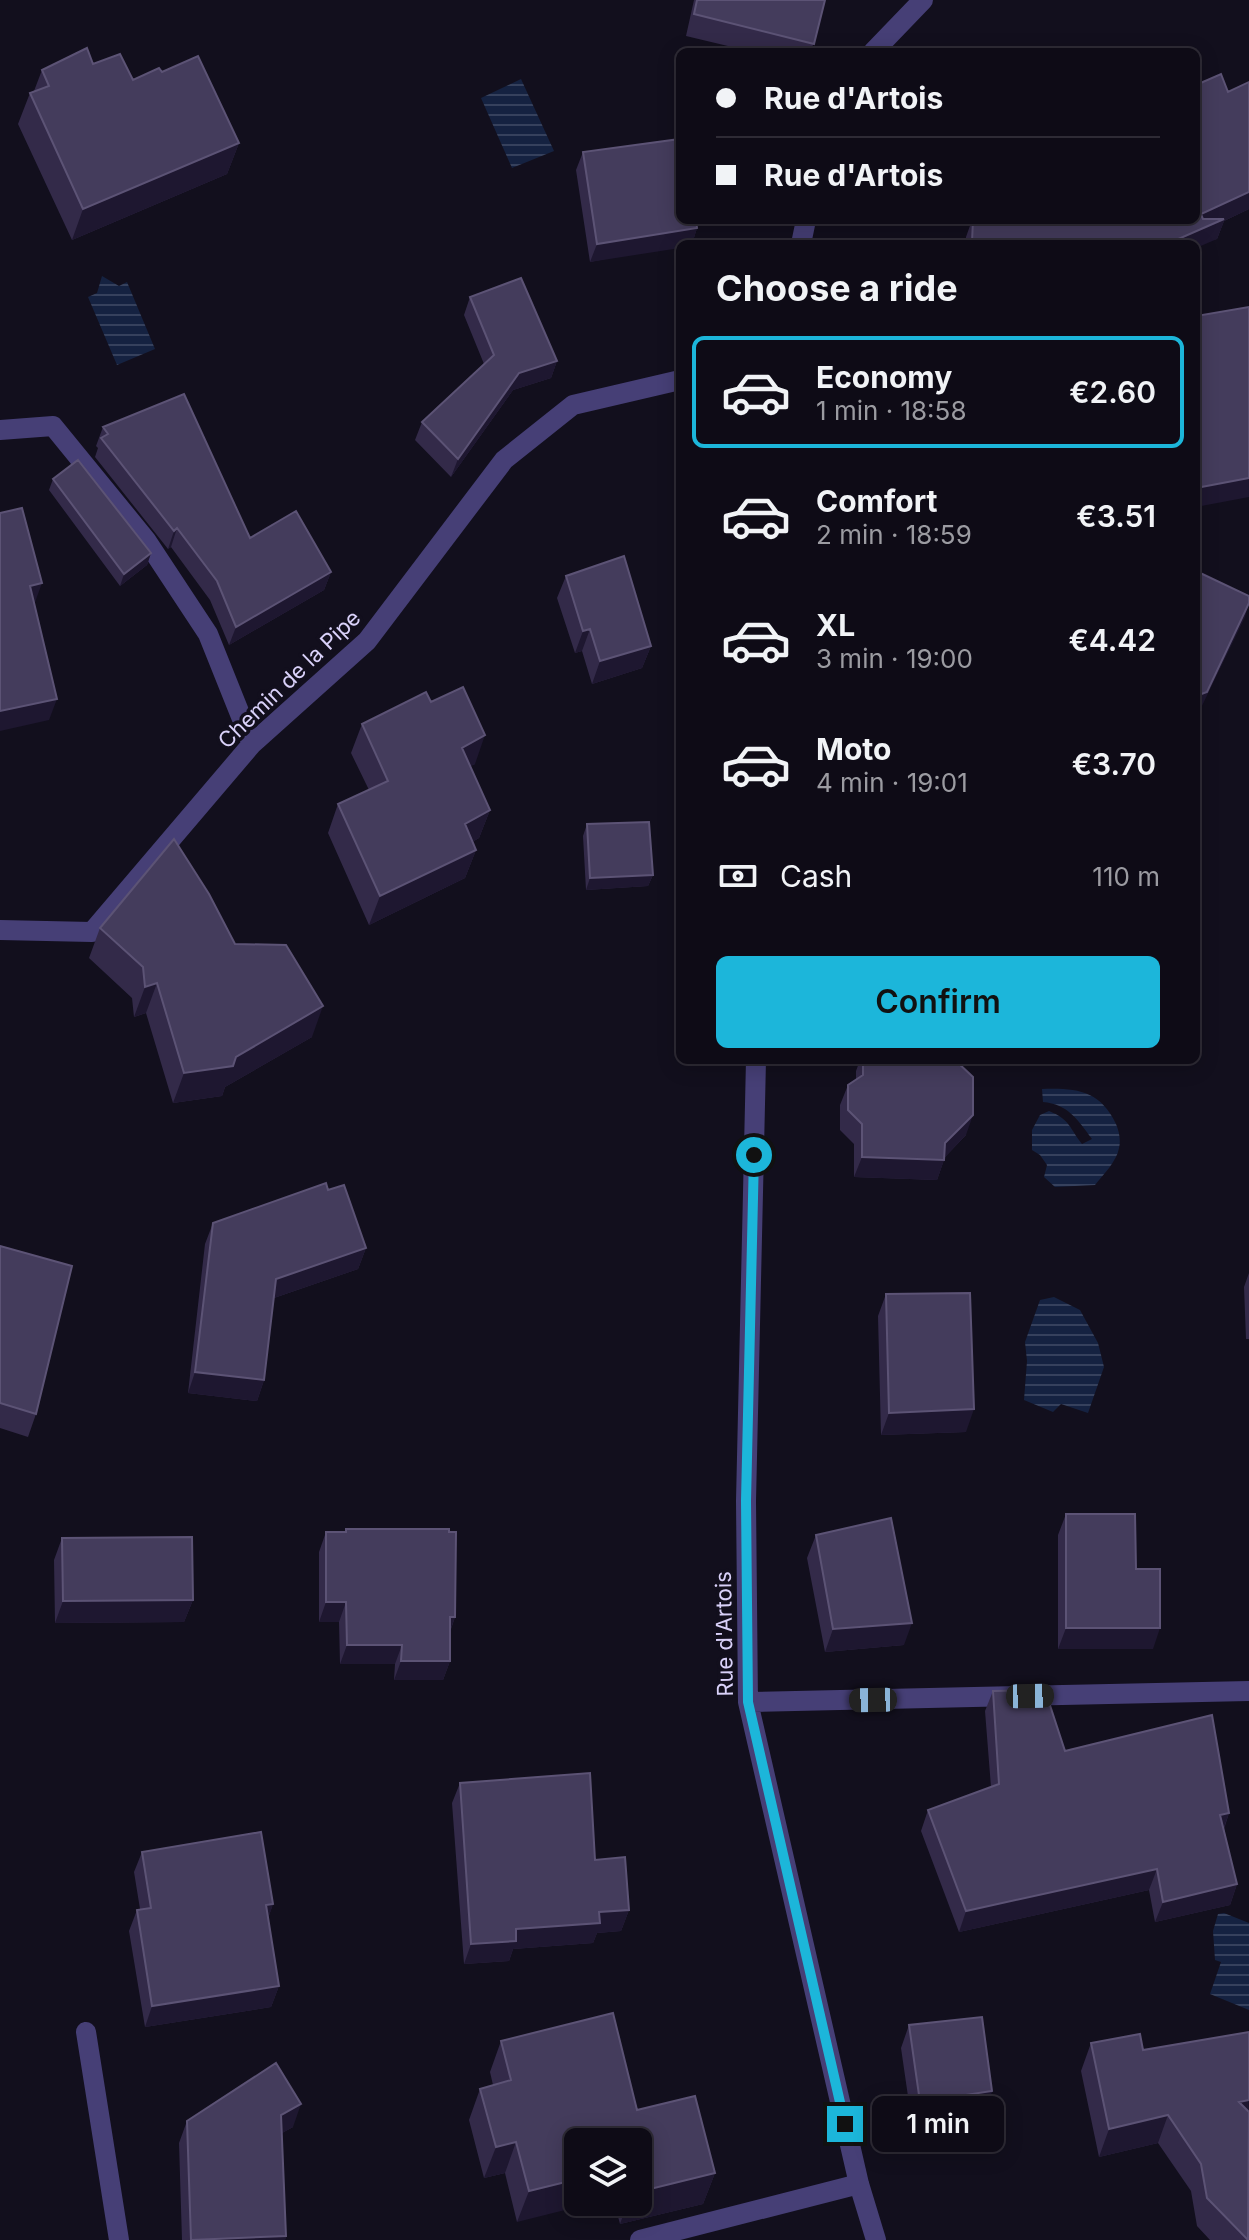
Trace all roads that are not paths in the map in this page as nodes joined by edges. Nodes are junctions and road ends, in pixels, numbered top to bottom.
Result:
1 (923, 0) edge
2 (877, 48) edge
3 (676, 381) edge
4 (0, 430) edge
5 (252, 744) junction
6 (0, 930) edge
7 (756, 1064) edge
8 (1249, 1691) edge
9 (748, 1702) junction
10 (86, 2032) dead end
11 (859, 2184) junction
12 (119, 2240) edge
13 (640, 2240) edge
14 (876, 2240) edge

1 - 2 street
3 - 5 street, Chemin de la Pipe
4 - 5 street
5 - 6 street, Chemin de la Pipe
7 - 9 street, Rue d'Artois
8 - 9 street
9 - 11 street, Rue d'Artois
10 - 12 street
11 - 13 street
11 - 14 street, Rue d'Artois

